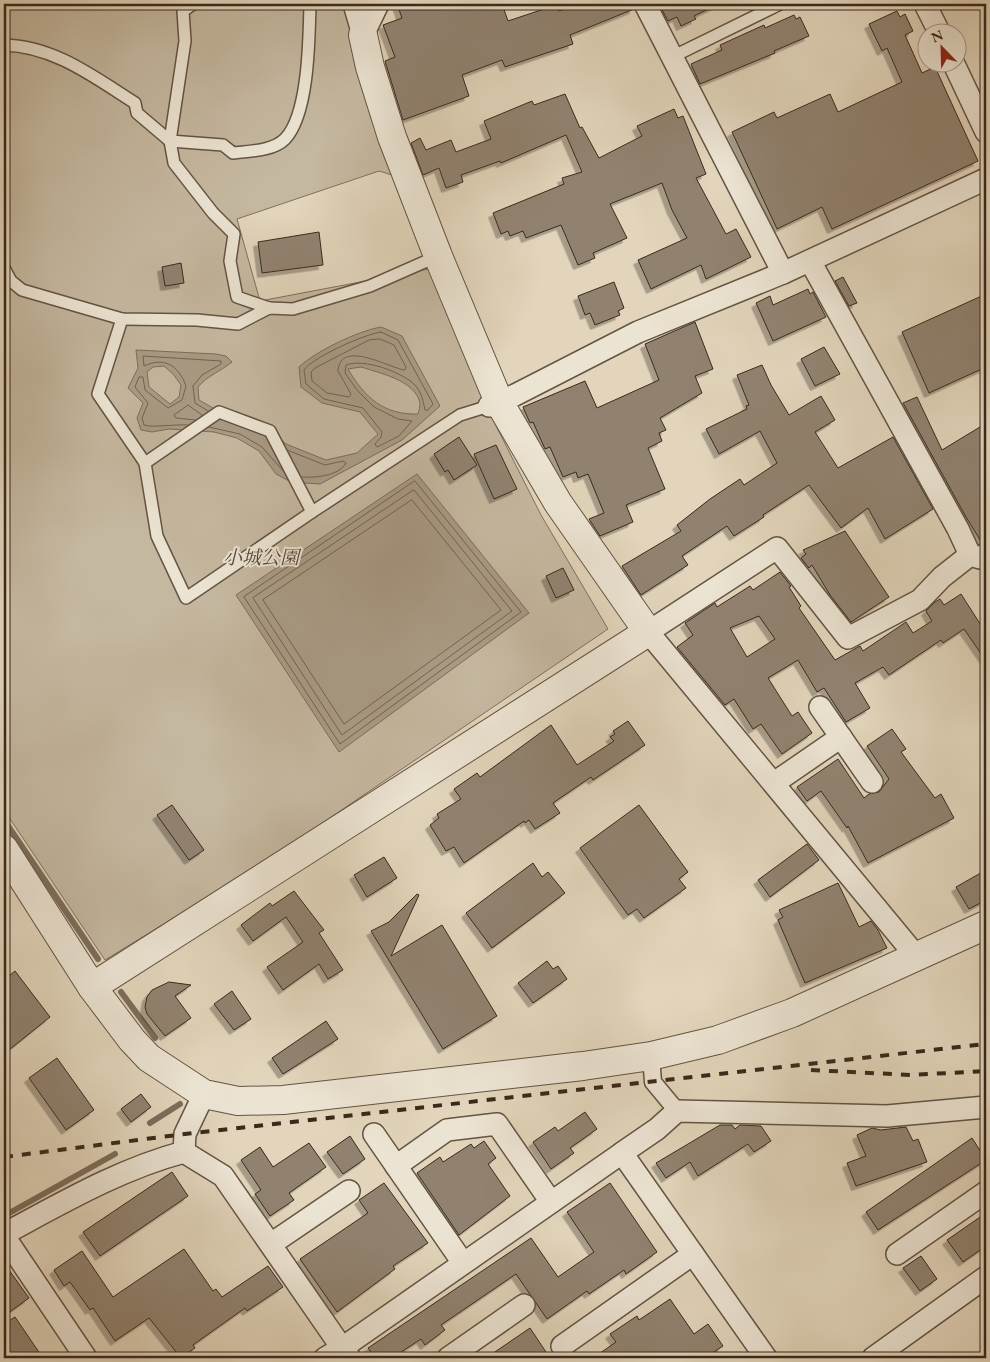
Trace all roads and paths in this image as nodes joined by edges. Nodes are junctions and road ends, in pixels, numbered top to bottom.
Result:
1 (193, 4) edge
2 (310, 4) edge
3 (354, 4) edge
4 (378, 4) edge
5 (646, 4) edge
6 (780, 4) edge
7 (925, 4) edge
8 (934, 22) edge
9 (363, 35) junction
10 (4, 45) edge
11 (674, 56) junction
12 (958, 72) edge
13 (986, 132) edge
14 (170, 141) junction
15 (986, 179) edge
16 (438, 256) junction
17 (810, 260) junction
18 (4, 268) edge
19 (783, 273) junction
20 (269, 308) junction
21 (122, 319) junction
22 (492, 404) junction
23 (145, 463) junction
24 (312, 512) junction
25 (978, 555) edge
26 (648, 632) junction
27 (820, 707) dead end
28 (841, 737) junction
29 (872, 782) dead end
30 (774, 783) junction
31 (4, 849) edge
32 (986, 925) edge
33 (916, 956) junction
34 (92, 987) junction
35 (651, 1056) junction
36 (204, 1094) junction
37 (985, 1109) edge
38 (677, 1111) junction
39 (374, 1134) dead end
40 (184, 1152) junction
41 (622, 1153) junction
42 (396, 1166) junction
43 (349, 1191) dead end
44 (986, 1192) edge
45 (551, 1202) junction
46 (4, 1235) edge
47 (271, 1244) junction
48 (693, 1254) junction
49 (896, 1254) dead end
50 (463, 1263) junction
51 (986, 1277) edge
52 (524, 1305) dead end
53 (562, 1346) dead end
54 (339, 1355) edge
55 (761, 1356) edge
56 (86, 1358) edge
57 (448, 1358) edge
58 (873, 1358) edge

1 - 14 lane
2 - 14 lane
3 - 9 street
4 - 9 street
5 - 11 street
6 - 11 lane
7 - 8 street
9 - 16 street
10 - 14 lane
11 - 19 street
12 - 13 street
14 - 20 lane
15 - 17 street
16 - 20 lane
16 - 22 street
17 - 19 street
17 - 25 street
18 - 21 lane
19 - 22 street
20 - 21 lane
21 - 23 lane
22 - 24 lane
22 - 26 street
23 - 24 lane
23 - 24 lane
25 - 26 street
26 - 30 street
26 - 34 street
27 - 28 street
28 - 29 street
28 - 30 street
30 - 33 street
31 - 34 street
32 - 33 street
33 - 35 street
34 - 36 street
35 - 36 street
35 - 38 street
36 - 40 street
37 - 38 street
38 - 41 street
39 - 42 street
40 - 46 street
40 - 47 street
41 - 45 street
41 - 48 street
42 - 45 street
42 - 50 street
43 - 47 street
44 - 49 street
45 - 50 street
46 - 56 street
47 - 54 street
48 - 53 street
48 - 55 street
50 - 54 street
51 - 58 street
52 - 57 street

